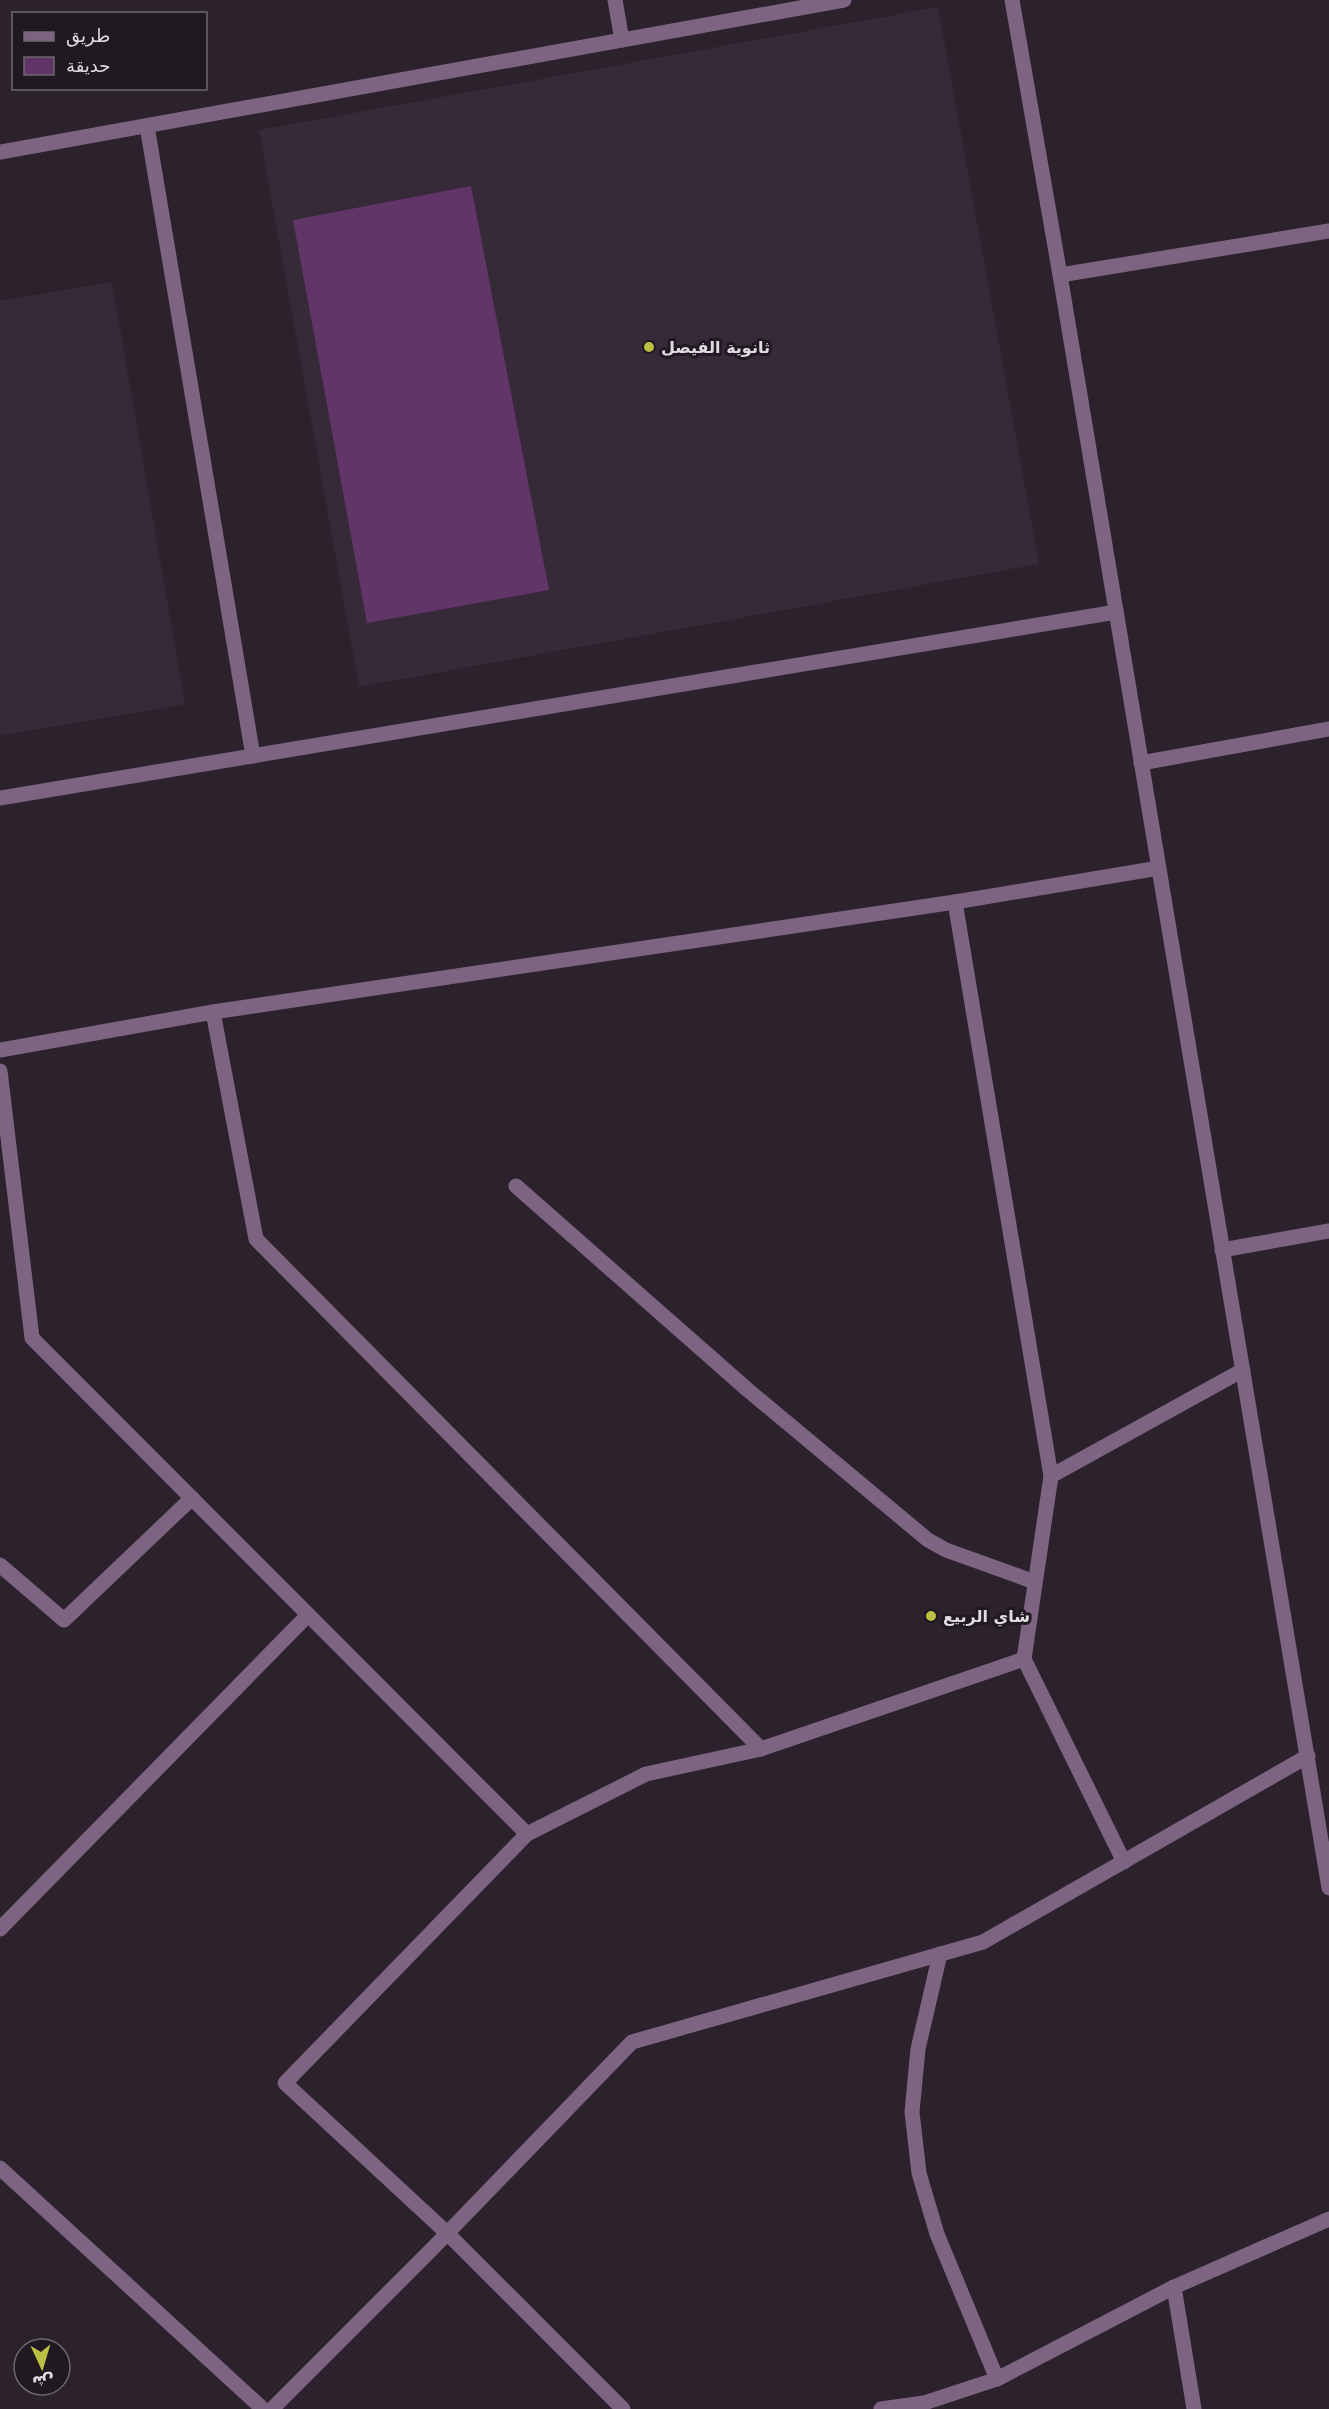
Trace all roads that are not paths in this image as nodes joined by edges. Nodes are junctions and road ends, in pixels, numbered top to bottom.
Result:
1 (615, 0) edge
2 (844, 0) edge
3 (1012, 0) edge
4 (622, 40) junction
5 (147, 126) junction
6 (0, 152) edge
7 (1329, 231) edge
8 (1060, 275) junction
9 (1116, 612) junction
10 (1329, 729) edge
11 (253, 756) junction
12 (1141, 763) junction
13 (0, 798) edge
14 (1159, 868) junction
15 (955, 902) junction
16 (213, 1012) junction
17 (0, 1050) edge
18 (0, 1071) edge
19 (516, 1186) dead end
20 (1329, 1231) edge
21 (1222, 1250) junction
22 (1243, 1370) junction
23 (1051, 1476) junction
24 (192, 1498) junction
25 (0, 1565) edge
26 (1035, 1582) junction
27 (308, 1614) junction
28 (1024, 1659) junction
29 (761, 1749) junction
30 (1308, 1756) junction
31 (527, 1834) junction
32 (1124, 1862) junction
33 (1329, 1888) edge
34 (0, 1929) edge
35 (940, 1954) junction
36 (0, 2168) edge
37 (1329, 2219) edge
38 (447, 2233) junction
39 (1174, 2287) junction
40 (997, 2379) junction
41 (263, 2409) edge
42 (272, 2409) edge
43 (623, 2409) edge
44 (881, 2409) edge
45 (1194, 2409) edge

1 - 4 street
2 - 4 street
3 - 8 street
4 - 5 street
5 - 6 street
5 - 11 street
7 - 8 street
8 - 9 street
9 - 11 street
9 - 12 street
10 - 12 street
11 - 13 street
12 - 14 street
14 - 15 street
14 - 21 street
15 - 16 street
15 - 23 street
16 - 17 street
16 - 29 street
18 - 24 street
19 - 26 street
20 - 21 street
21 - 22 street
22 - 23 street
22 - 30 street
23 - 26 street
24 - 25 street
24 - 27 street
26 - 28 street
27 - 31 street
27 - 34 street
28 - 29 street
28 - 32 street
29 - 31 street
30 - 32 street
30 - 33 street
31 - 38 street
32 - 35 street
35 - 38 street
35 - 40 street
36 - 41 street
37 - 39 street
38 - 42 street
38 - 43 street
39 - 40 street
39 - 45 street
40 - 44 street

